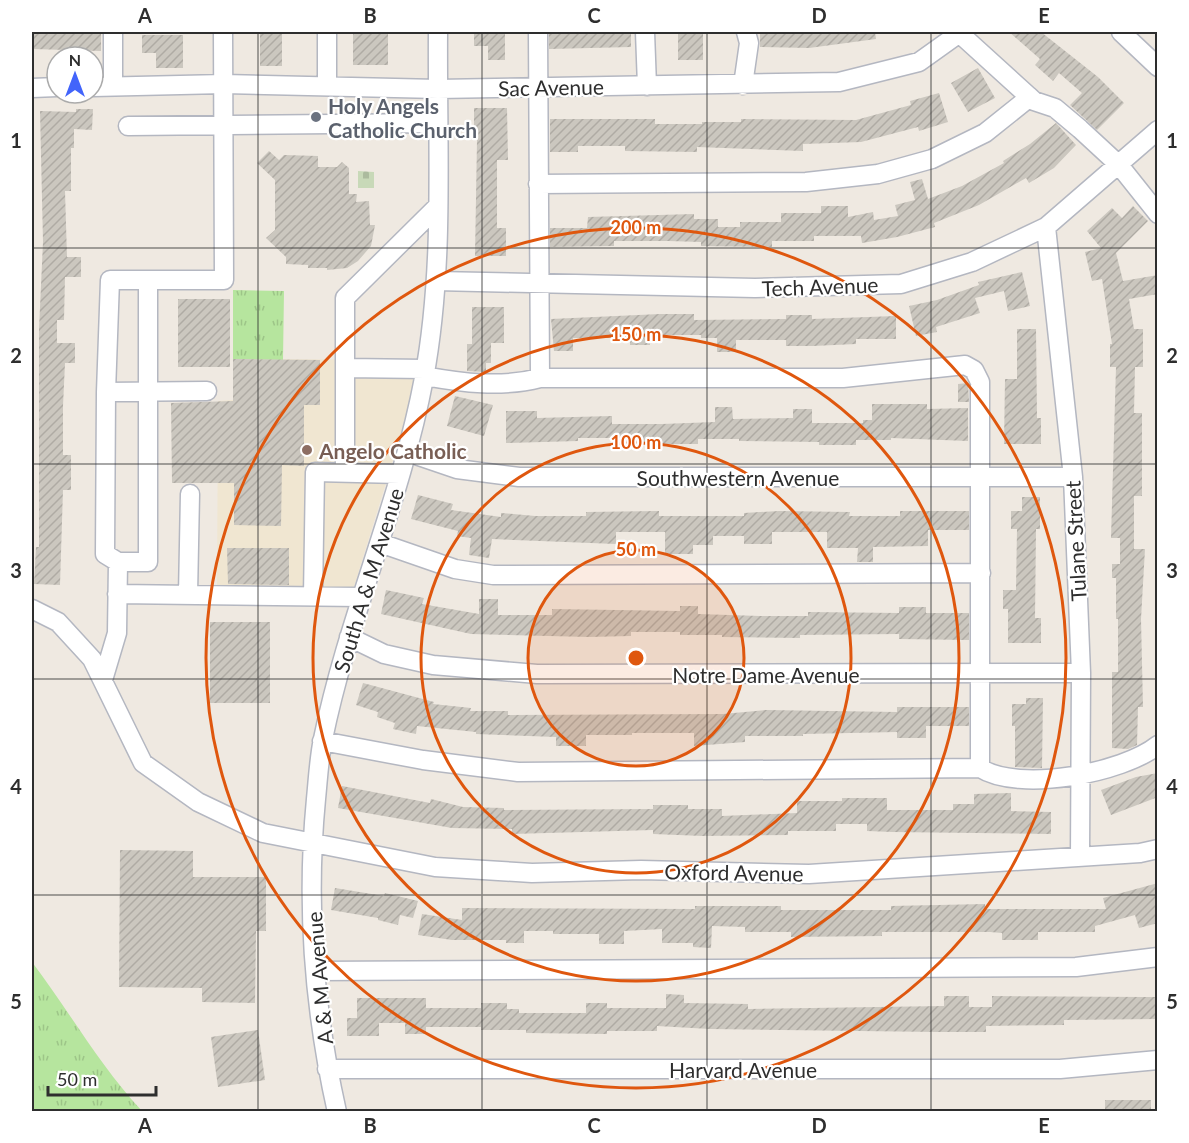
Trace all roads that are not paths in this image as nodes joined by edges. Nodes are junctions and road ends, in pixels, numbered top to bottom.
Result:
1 (113, 32) edge
2 (223, 32) edge
3 (327, 32) edge
4 (438, 32) edge
5 (538, 32) edge
6 (645, 32) edge
7 (746, 32) edge
8 (959, 32) edge
9 (1121, 32) edge
10 (1158, 67) edge
11 (224, 84) junction
12 (743, 85) junction
13 (105, 86) edge
14 (113, 86) junction
15 (327, 86) junction
16 (647, 86) junction
17 (538, 87) junction
18 (438, 89) junction
19 (1030, 97) junction
20 (438, 123) junction
21 (224, 125) junction
22 (128, 126) dead end
23 (1158, 130) edge
24 (1119, 165) junction
25 (538, 184) junction
26 (437, 207) junction
27 (1158, 214) edge
28 (1046, 227) junction
29 (148, 280) junction
30 (436, 281) junction
31 (538, 284) junction
32 (346, 368) junction
33 (425, 372) junction
34 (540, 378) junction
35 (207, 391) dead end
36 (106, 392) junction
37 (148, 393) junction
38 (407, 452) junction
39 (345, 473) junction
40 (400, 474) junction
41 (981, 477) junction
42 (1072, 477) junction
43 (190, 494) dead end
44 (380, 543) junction
45 (118, 562) junction
46 (148, 562) junction
47 (981, 573) junction
48 (117, 594) junction
49 (148, 595) junction
50 (188, 595) junction
51 (313, 596) junction
52 (361, 597) junction
53 (32, 609) edge
54 (349, 637) junction
55 (980, 673) junction
56 (1081, 673) junction
57 (103, 680) junction
58 (322, 741) junction
59 (1158, 745) edge
60 (980, 768) junction
61 (1081, 775) junction
62 (312, 842) junction
63 (1158, 849) edge
64 (1080, 857) junction
65 (1158, 957) edge
66 (316, 971) junction
67 (1158, 1060) edge
68 (327, 1069) junction
69 (337, 1112) edge

1 - 14 street
2 - 11 street
3 - 15 street
4 - 18 street, South A & M Avenue
5 - 17 street
6 - 16 street
7 - 12 street
8 - 12 street, Sac Avenue
8 - 19 street
9 - 10 street
11 - 14 street, Sac Avenue
11 - 15 street, Sac Avenue
11 - 21 street
12 - 16 street, Sac Avenue
13 - 14 street, Sac Avenue
15 - 18 street, Sac Avenue
16 - 17 street, Sac Avenue
17 - 18 street, Sac Avenue
17 - 25 street
18 - 20 street, South A & M Avenue
19 - 24 street
19 - 25 street
20 - 21 street
20 - 26 street, South A & M Avenue
21 - 22 street
21 - 29 street
23 - 24 street, Tech Avenue
24 - 27 street
24 - 28 street, Tech Avenue
25 - 31 street
26 - 30 street, South A & M Avenue
26 - 32 street
28 - 31 street, Tech Avenue
28 - 42 street, Tulane Street
29 - 36 street
29 - 37 street
30 - 31 street, Tech Avenue
30 - 33 street, South A & M Avenue
31 - 34 street
32 - 33 street
32 - 39 street
33 - 34 street
33 - 38 street, South A & M Avenue
34 - 41 street
35 - 37 street
36 - 37 street
36 - 45 street
37 - 46 street
38 - 40 street, South A & M Avenue
38 - 41 street, Southwestern Avenue
39 - 40 street
39 - 51 street
40 - 44 street, South A & M Avenue
41 - 42 street, Southwestern Avenue
41 - 47 street
42 - 56 street, Tulane Street
43 - 50 street
44 - 47 street
44 - 52 street, South A & M Avenue
45 - 46 street
45 - 48 street
46 - 49 street
47 - 55 street
48 - 49 street
48 - 57 street
49 - 50 street
50 - 51 street
51 - 52 street
52 - 54 street, South A & M Avenue
53 - 57 street, Oxford Avenue
54 - 55 street, Notre Dame Avenue
54 - 58 street, South A & M Avenue
55 - 56 street, Notre Dame Avenue
55 - 60 street
56 - 61 street, Tulane Street
57 - 62 street, Oxford Avenue
58 - 60 street
58 - 62 street, South A & M Avenue
59 - 61 street
60 - 61 street
61 - 64 street, Tulane Street
62 - 64 street, Oxford Avenue
62 - 66 street, A & M Avenue
63 - 64 street, Oxford Avenue
65 - 66 street
66 - 68 street, A & M Avenue
67 - 68 street, Harvard Avenue
68 - 69 street, A & M Avenue

